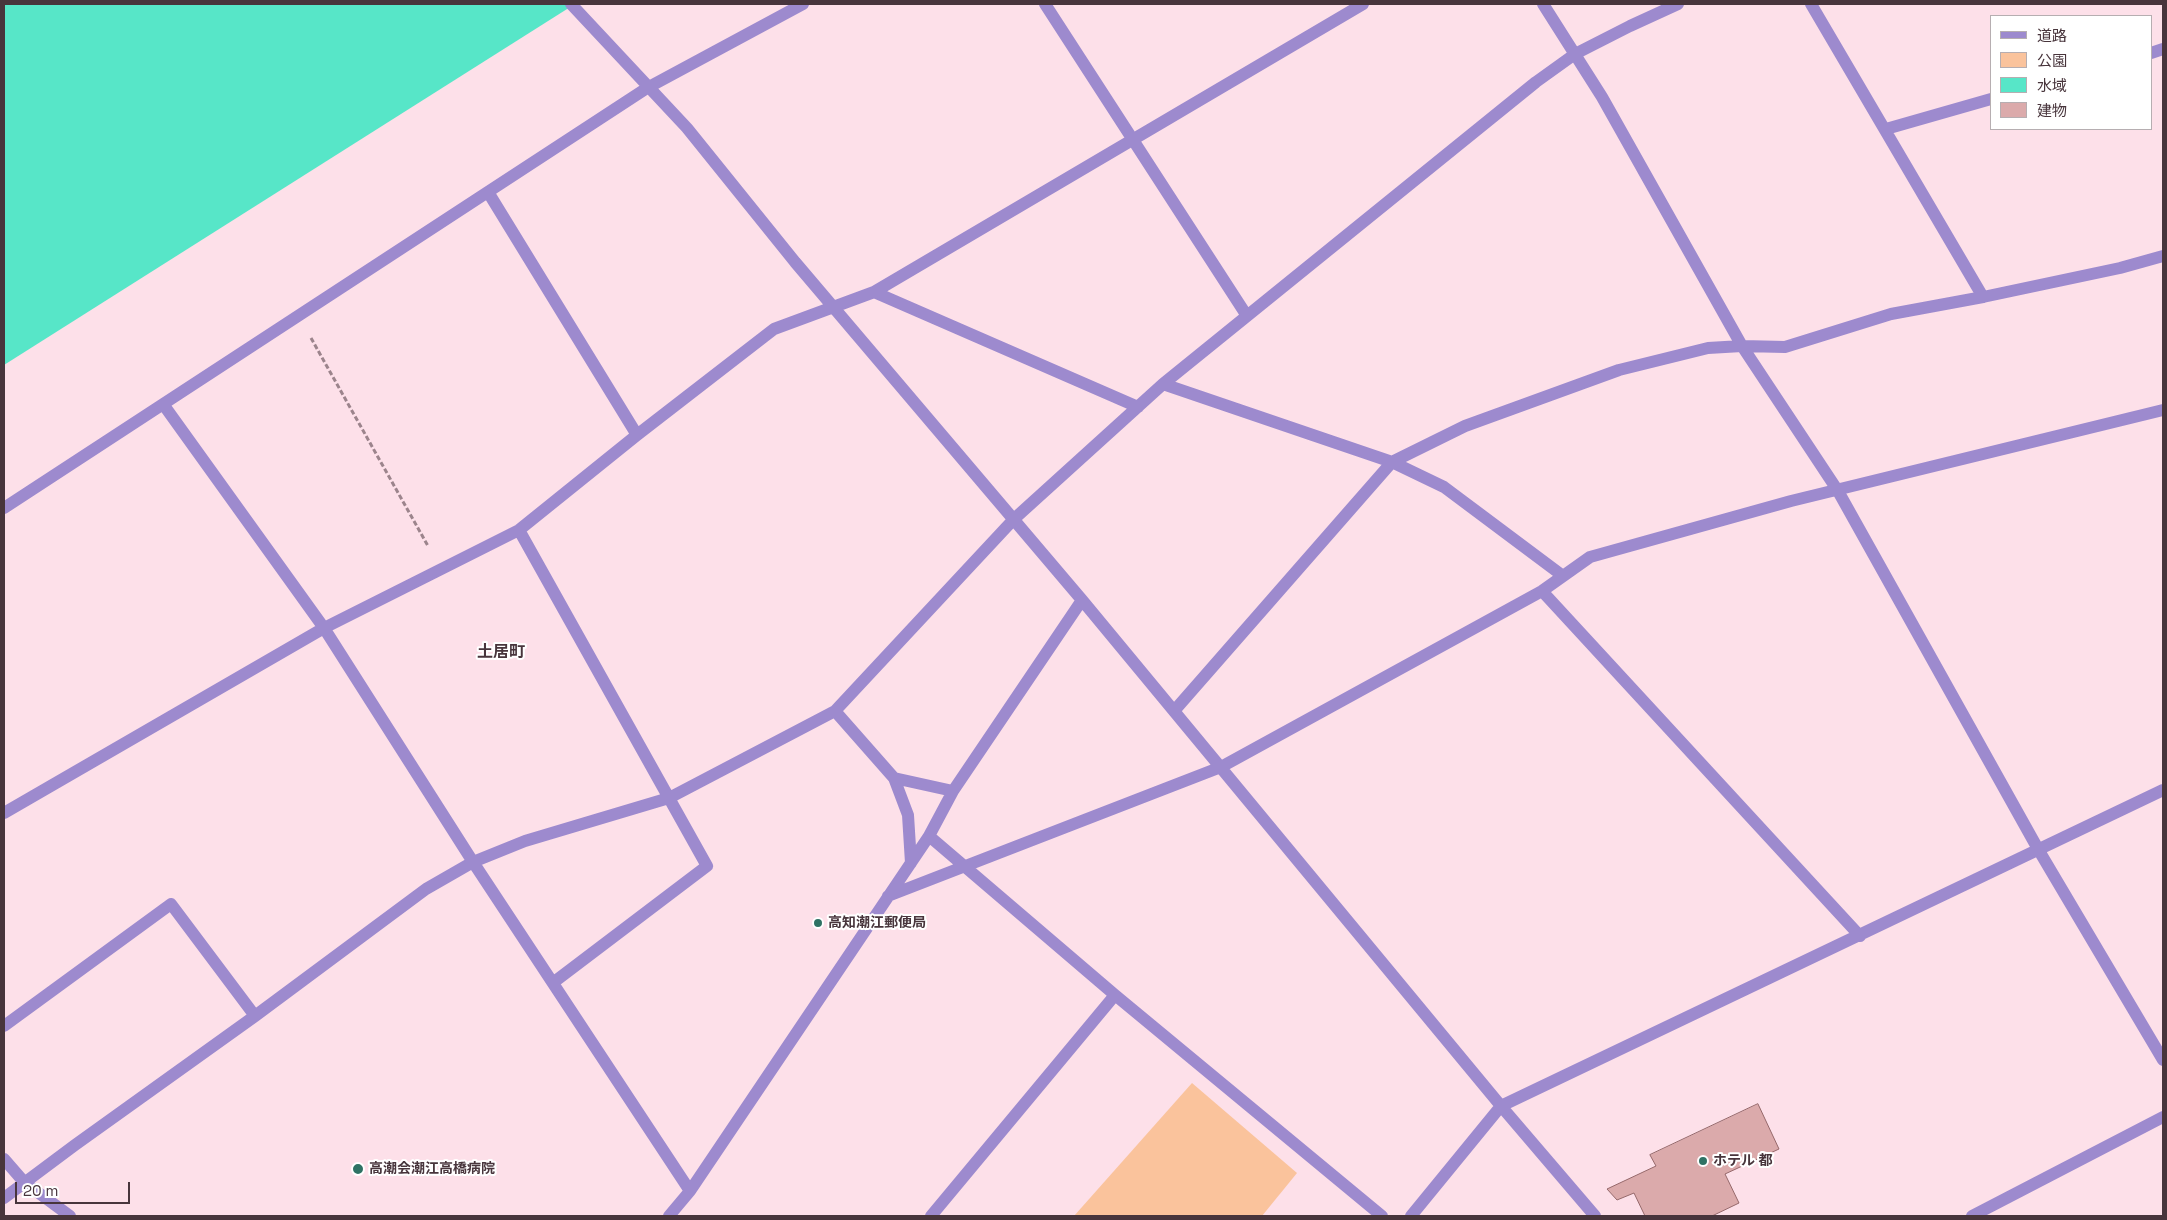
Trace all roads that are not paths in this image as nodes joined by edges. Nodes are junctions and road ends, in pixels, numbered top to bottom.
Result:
1 (571, 4) edge
2 (803, 4) edge
3 (1045, 4) edge
4 (1363, 4) edge
5 (1543, 4) edge
6 (1678, 4) edge
7 (1811, 4) edge
8 (1575, 54) junction
9 (647, 88) junction
10 (1990, 98) edge
11 (1886, 128) junction
12 (1133, 140) junction
13 (488, 192) junction
14 (2163, 256) edge
15 (874, 292) junction
16 (1983, 297) junction
17 (833, 307) junction
18 (1247, 316) junction
19 (1742, 346) junction
20 (1163, 384) junction
21 (163, 404) junction
22 (1138, 407) junction
23 (2163, 410) edge
24 (637, 435) junction
25 (1392, 462) junction
26 (1838, 491) junction
27 (4, 508) edge
28 (1014, 520) junction
29 (519, 530) junction
30 (1563, 576) junction
31 (1542, 591) junction
32 (1082, 600) junction
33 (324, 628) junction
34 (1174, 711) junction
35 (835, 712) junction
36 (1221, 767) junction
37 (894, 778) junction
38 (2163, 790) edge
39 (953, 791) junction
40 (669, 798) junction
41 (4, 813) edge
42 (929, 836) junction
43 (2038, 849) junction
44 (473, 862) junction
45 (911, 863) junction
46 (964, 866) junction
47 (888, 896) junction
48 (1860, 936) junction
49 (554, 982) junction
50 (1115, 995) junction
51 (255, 1016) junction
52 (4, 1026) edge
53 (2163, 1060) edge
54 (1501, 1106) junction
55 (2163, 1117) edge
56 (4, 1159) edge
57 (24, 1182) junction
58 (690, 1191) junction
59 (4, 1198) edge
60 (70, 1216) edge
61 (668, 1216) edge
62 (931, 1216) edge
63 (1382, 1216) edge
64 (1411, 1216) edge
65 (1595, 1216) edge
66 (1972, 1216) edge

1 - 9 street
2 - 9 street
3 - 12 street
4 - 12 street
5 - 8 street
6 - 8 street
7 - 11 street
8 - 18 street
8 - 19 street
9 - 13 street
9 - 17 street
10 - 11 street
11 - 16 street
12 - 15 street
12 - 18 street
13 - 21 street
13 - 24 street
14 - 16 street
15 - 17 street
15 - 22 street
16 - 19 street
17 - 24 street
17 - 28 street
18 - 20 street
19 - 25 street
19 - 26 street
20 - 22 street
20 - 25 street
21 - 27 street
21 - 33 street
22 - 28 street
23 - 26 street
24 - 29 street
25 - 30 street
25 - 34 street
26 - 30 street
26 - 43 street
28 - 32 street
28 - 35 street
29 - 33 street
29 - 40 street
30 - 31 street
31 - 36 street
31 - 48 street
32 - 34 street
32 - 39 street
33 - 41 street
33 - 44 street
34 - 36 street
35 - 37 street
35 - 40 street
36 - 46 street
36 - 54 street
37 - 39 street
37 - 45 street
38 - 43 street
39 - 42 street
40 - 44 street
40 - 49 street
42 - 45 street
42 - 46 street
43 - 48 street
43 - 53 street
44 - 49 street
44 - 51 street
45 - 47 street
46 - 47 street
46 - 50 street
47 - 58 street
48 - 54 street
49 - 58 street
50 - 62 street
50 - 63 street
51 - 52 street
51 - 57 street
54 - 64 street
54 - 65 street
55 - 66 street
56 - 57 street
57 - 59 street
57 - 60 street
58 - 61 street

